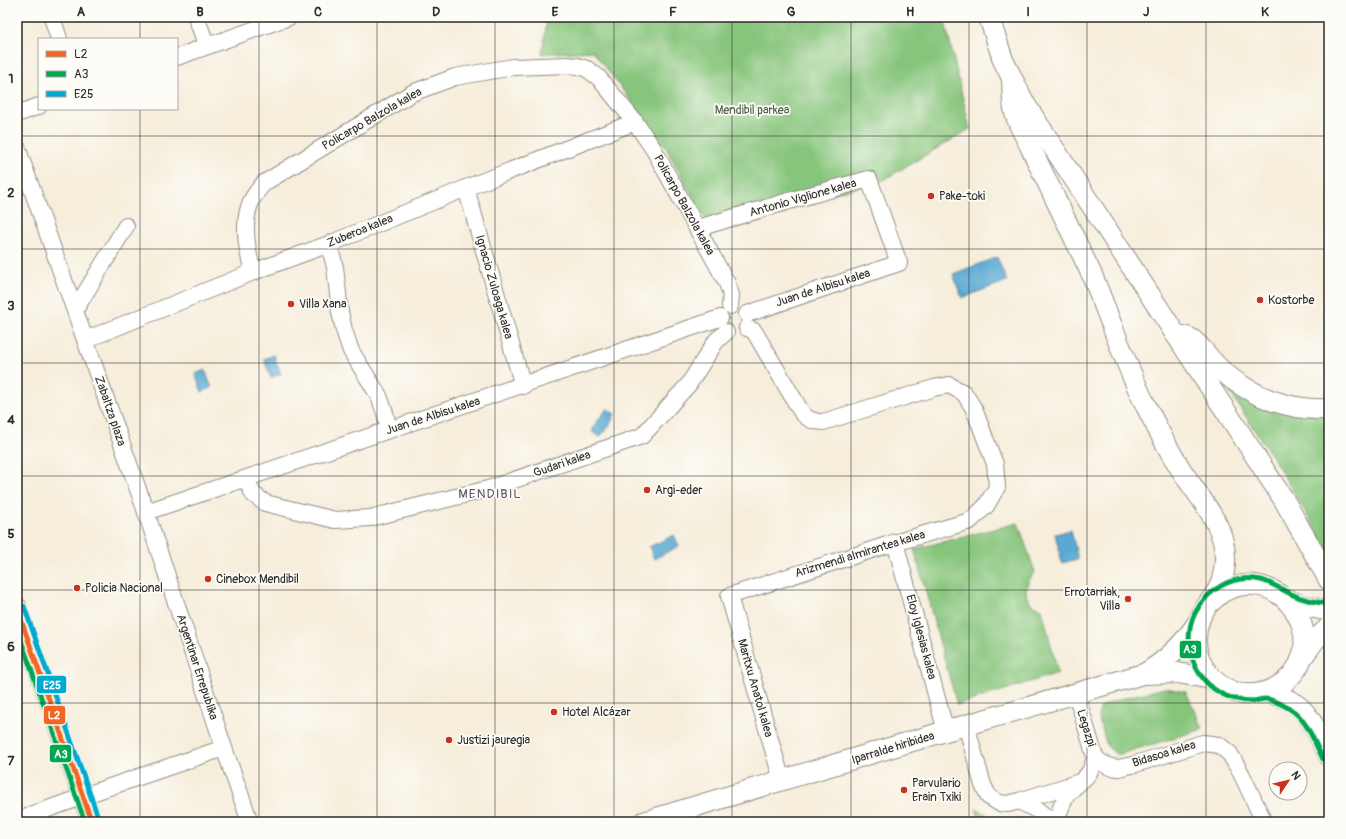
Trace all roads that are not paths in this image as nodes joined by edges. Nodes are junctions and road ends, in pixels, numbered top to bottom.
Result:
1 (52, 17) edge
2 (196, 17) edge
3 (289, 17) edge
4 (989, 17) edge
5 (59, 38) edge
6 (206, 46) junction
7 (178, 57) edge
8 (1012, 81) junction
9 (38, 106) edge
10 (17, 114) edge
11 (635, 122) junction
12 (17, 147) edge
13 (466, 188) junction
14 (126, 226) dead end
15 (698, 228) junction
16 (329, 244) junction
17 (899, 264) joint
18 (253, 272) junction
19 (730, 306) junction
20 (75, 310) junction
21 (747, 321) junction
22 (723, 325) junction
23 (1173, 331) junction
24 (85, 340) junction
25 (522, 386) junction
26 (1329, 409) edge
27 (389, 430) junction
28 (246, 479) junction
29 (146, 512) junction
30 (895, 542) junction
31 (1329, 580) edge
32 (729, 596) joint
33 (1286, 599) junction
34 (17, 608) edge
35 (1206, 609) junction
36 (1329, 611) edge
37 (1329, 627) edge
38 (17, 630) edge
39 (1300, 661) junction
40 (1143, 674) junction
41 (1212, 679) junction
42 (1266, 692) junction
43 (1076, 693) junction
44 (966, 725) junction
45 (946, 732) junction
46 (224, 748) junction
47 (1329, 756) edge
48 (1095, 757) junction
49 (782, 781) junction
50 (1080, 782) junction
51 (79, 797) junction
52 (1019, 802) junction
53 (17, 820) edge
54 (84, 822) edge
55 (92, 822) edge
56 (250, 822) edge
57 (643, 822) edge
58 (1052, 822) edge
59 (1056, 822) edge
60 (1264, 822) edge

1 - 5 street
2 - 6 street
3 - 6 street
4 - 8 main road
6 - 7 street
8 - 23 main road
8 - 35 main road
9 - 10 street
11 - 13 street, Zuberoa kalea
11 - 15 street, Policarpo Balzola kalea
11 - 18 street, Policarpo Balzola kalea
12 - 20 street, Zabaltza plaza
13 - 16 street, Zuberoa kalea
13 - 25 street, Ignacio Zuloaga kalea
14 - 20 street
15 - 17 street, Antonio Viglione kalea
15 - 19 street, Policarpo Balzola kalea
16 - 18 street, Zuberoa kalea
16 - 27 street
17 - 21 street, Juan de Albisu kalea
18 - 24 street, Zuberoa kalea
19 - 21 street
19 - 22 street
20 - 24 street, Zabaltza plaza
21 - 22 street
21 - 30 street, Arizmendi almirantea kalea
22 - 25 street, Juan de Albisu kalea
22 - 28 street, Gudari kalea
23 - 26 main road
23 - 31 main road
24 - 29 street, Zabaltza plaza
25 - 27 street, Juan de Albisu kalea
27 - 28 street, Juan de Albisu kalea
28 - 29 street, Juan de Albisu kalea
29 - 46 street, Argentinar Errepublika
30 - 32 street, Arizmendi almirantea kalea
30 - 45 street, Eloy Iglesias kalea
32 - 49 street, Maritxu Anatol kalea
33 - 35 main road
33 - 36 main road
33 - 39 main road
34 - 51 main road
35 - 40 main road, Iparralde hiribidea
35 - 41 main road
37 - 39 main road
38 - 51 main road
39 - 42 main road
40 - 41 main road, Iparralde hiribidea
40 - 43 main road, Iparralde hiribidea
41 - 42 main road
42 - 47 main road
43 - 44 main road, Iparralde hiribidea
43 - 48 street, Legazpi
44 - 45 main road, Iparralde hiribidea
44 - 52 street
45 - 49 main road, Iparralde hiribidea
46 - 51 street
46 - 56 street, Argentinar Errepublika
48 - 50 street, Legazpi
48 - 60 street, Bidasoa kalea
49 - 57 main road, Iparralde hiribidea
50 - 52 street
50 - 59 street, Legazpi
51 - 53 street
51 - 54 main road
51 - 55 main road
52 - 58 street

